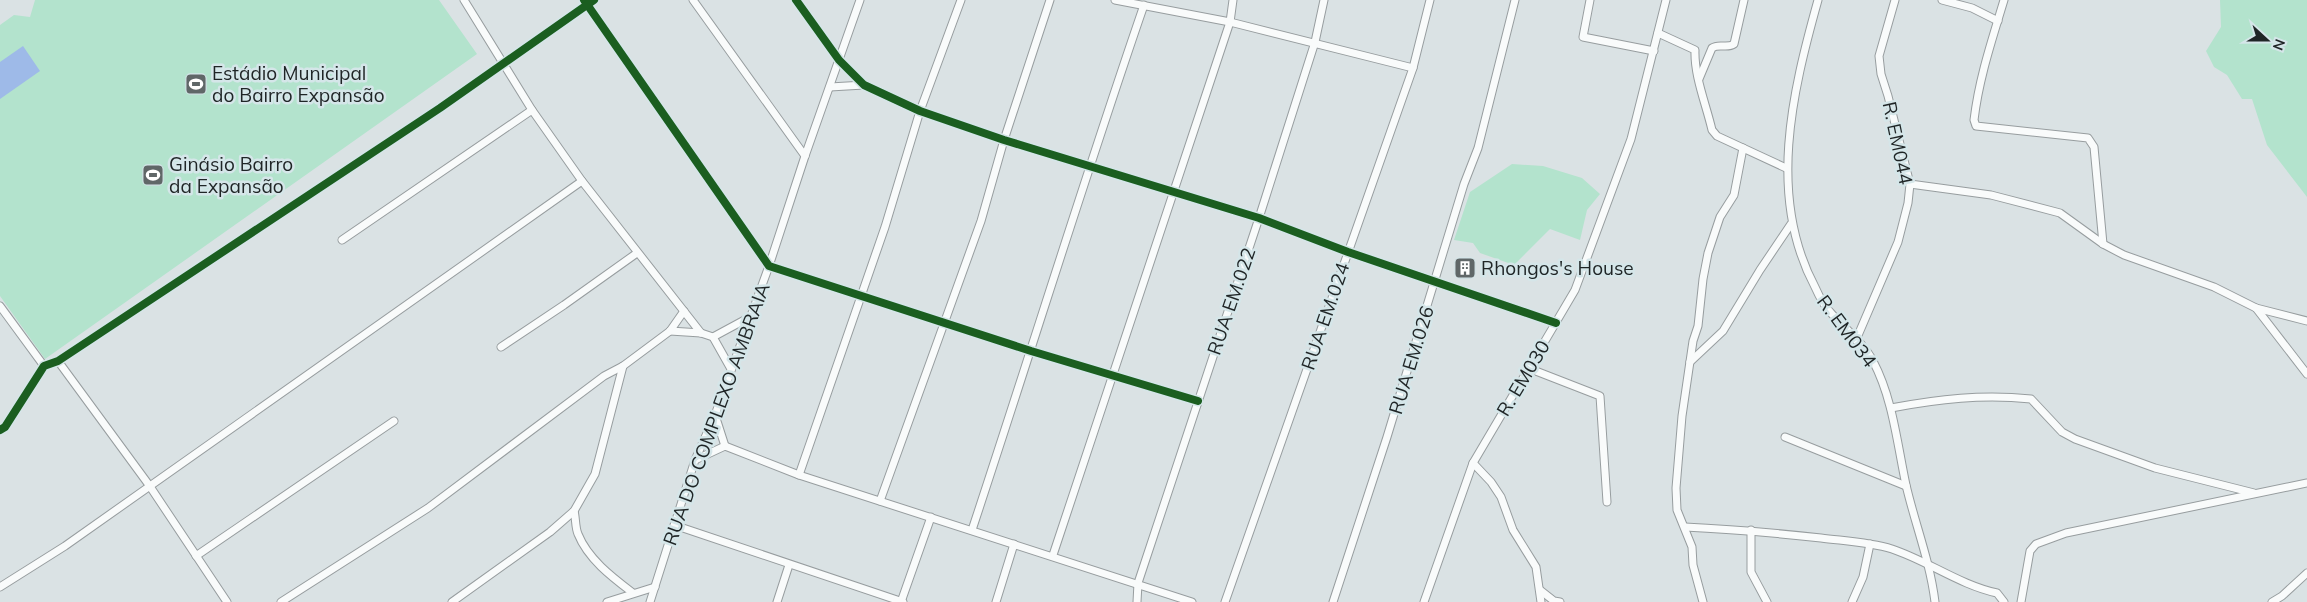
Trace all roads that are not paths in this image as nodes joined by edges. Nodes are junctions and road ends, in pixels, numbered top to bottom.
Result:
1 (464, 0) edge
2 (594, 0) edge
3 (693, 0) edge
4 (796, 0) edge
5 (860, 0) edge
6 (961, 0) edge
7 (1050, 0) edge
8 (1116, 0) edge
9 (1233, 0) edge
10 (1324, 0) edge
11 (1430, 0) edge
12 (1515, 0) edge
13 (1590, 0) edge
14 (1666, 0) edge
15 (1744, 0) edge
16 (1818, 0) edge
17 (1894, 0) edge
18 (1942, 0) edge
19 (2004, 0) edge
20 (1129, 1) edge
21 (585, 2) edge
22 (1144, 4) junction
23 (1998, 21) junction
24 (1230, 22) junction
25 (1658, 33) junction
26 (1315, 42) junction
27 (1654, 52) junction
28 (839, 60) junction
29 (504, 62) junction
30 (1413, 68) junction
31 (1699, 79) junction
32 (864, 86) junction
33 (830, 87) junction
34 (532, 110) junction
35 (920, 111) junction
36 (1004, 140) junction
37 (1743, 148) junction
38 (805, 156) junction
39 (1089, 166) junction
40 (1786, 168) junction
41 (582, 181) junction
42 (1910, 184) junction
43 (1173, 191) junction
44 (1259, 218) junction
45 (1791, 224) junction
46 (342, 240) dead end
47 (2103, 244) junction
48 (1348, 252) junction
49 (637, 253) junction
50 (770, 266) junction
51 (1436, 282) junction
52 (861, 296) junction
53 (0, 306) edge
54 (2256, 308) junction
55 (684, 311) junction
56 (750, 317) junction
57 (2307, 321) edge
58 (946, 322) junction
59 (1556, 323) junction
60 (670, 331) junction
61 (701, 333) junction
62 (713, 337) junction
63 (1856, 340) junction
64 (1693, 341) junction
65 (501, 347) dead end
66 (1706, 347) junction
67 (1031, 350) junction
68 (58, 361) junction
69 (1690, 363) junction
70 (44, 366) junction
71 (623, 366) junction
72 (1528, 368) junction
73 (731, 369) junction
74 (1113, 374) junction
75 (2307, 374) edge
76 (1198, 401) junction
77 (1891, 408) junction
78 (715, 415) junction
79 (394, 421) dead end
80 (0, 430) edge
81 (1785, 437) dead end
82 (726, 446) junction
83 (695, 460) junction
84 (1473, 464) junction
85 (799, 474) junction
86 (2307, 483) edge
87 (149, 486) junction
88 (1906, 486) junction
89 (2254, 494) junction
90 (880, 501) junction
91 (1607, 502) dead end
92 (574, 511) junction
93 (931, 517) junction
94 (674, 525) junction
95 (1685, 527) junction
96 (972, 530) junction
97 (1751, 530) junction
98 (1014, 544) junction
99 (1870, 544) junction
100 (1053, 555) junction
101 (196, 556) junction
102 (1929, 564) junction
103 (789, 565) junction
104 (2307, 573) edge
105 (1138, 583) junction
106 (0, 587) edge
107 (655, 587) junction
108 (1540, 590) junction
109 (633, 593) junction
110 (2283, 599) edge
111 (226, 602) edge
112 (281, 602) edge
113 (452, 602) edge
114 (607, 602) edge
115 (650, 602) edge
116 (777, 602) edge
117 (902, 602) edge
118 (996, 602) edge
119 (1137, 602) edge
120 (1192, 602) edge
121 (1225, 602) edge
122 (1333, 602) edge
123 (1424, 602) edge
124 (1541, 602) edge
125 (1560, 602) edge
126 (1703, 602) edge
127 (1767, 602) edge
128 (1852, 602) edge
129 (1935, 602) edge
130 (2004, 602) edge
131 (2021, 602) edge
132 (2272, 602) edge

1 - 29 street
2 - 21 street
3 - 38 street
4 - 28 street
5 - 28 street, RUA DO COMPLEXO AMBRAIA
6 - 35 street
7 - 36 street
8 - 20 street
9 - 24 street
10 - 26 street, RUA EM.022
11 - 30 street, RUA EM.024
12 - 51 street, RUA EM.026
13 - 27 street
14 - 25 street, R. EM030
15 - 31 street
16 - 40 street, R. EM034
17 - 42 street, R. EM044
18 - 23 street
19 - 23 street
20 - 22 street
21 - 29 street
21 - 50 street
22 - 24 street
22 - 39 street
23 - 47 street
24 - 26 street
24 - 43 street
25 - 27 street, R. EM030
25 - 31 street
26 - 30 street
26 - 44 street, RUA EM.022
27 - 59 street, R. EM030
28 - 32 street
28 - 33 street, RUA DO COMPLEXO AMBRAIA
29 - 34 street
29 - 68 street
30 - 48 street, RUA EM.024
31 - 37 street
32 - 33 street
32 - 35 street
33 - 38 street, RUA DO COMPLEXO AMBRAIA
34 - 41 street
34 - 46 street
35 - 36 street
35 - 52 street
36 - 39 street
36 - 58 street
37 - 40 street
37 - 64 street
38 - 50 street, RUA DO COMPLEXO AMBRAIA
39 - 43 street
39 - 67 street
40 - 45 street, R. EM034
41 - 49 street
41 - 87 street
42 - 47 street
42 - 63 street, R. EM044
43 - 44 street
43 - 74 street
44 - 48 street
44 - 76 street, RUA EM.022
45 - 63 street, R. EM034
45 - 66 street
47 - 54 street
48 - 51 street
48 - 121 street, RUA EM.024
49 - 55 street
49 - 65 street
50 - 52 street
50 - 56 street, RUA DO COMPLEXO AMBRAIA
51 - 59 street
51 - 122 street, RUA EM.026
52 - 58 street
52 - 85 street
53 - 70 street
54 - 57 street
54 - 75 street
55 - 60 street
55 - 61 street
56 - 62 street
56 - 73 street, RUA DO COMPLEXO AMBRAIA
58 - 67 street
58 - 90 street
59 - 72 street, R. EM030
60 - 61 street
60 - 71 street
61 - 62 street
62 - 73 street
63 - 77 street, R. EM034
64 - 66 street
64 - 69 street
66 - 69 street
67 - 74 street
67 - 96 street
68 - 70 street
68 - 87 street
69 - 95 street
70 - 80 street
71 - 92 street
71 - 112 street
72 - 84 street, R. EM030
72 - 91 street
73 - 78 street, RUA DO COMPLEXO AMBRAIA
74 - 76 street
74 - 100 street
76 - 105 street, RUA EM.022
77 - 88 street, R. EM034
77 - 89 street
78 - 82 street
78 - 83 street, RUA DO COMPLEXO AMBRAIA
79 - 101 street
81 - 88 street
82 - 83 street
82 - 85 street
83 - 94 street, RUA DO COMPLEXO AMBRAIA
84 - 108 street
84 - 123 street, R. EM030
85 - 90 street
86 - 89 street
87 - 101 street
87 - 106 street
88 - 102 street, R. EM034
89 - 131 street
90 - 93 street
92 - 109 street
92 - 113 street
93 - 96 street
93 - 117 street
94 - 103 street
94 - 107 street, RUA DO COMPLEXO AMBRAIA
95 - 97 street
95 - 126 street
96 - 98 street
97 - 99 street
97 - 127 street
98 - 100 street
98 - 118 street
99 - 102 street
99 - 128 street
100 - 105 street
101 - 111 street
102 - 129 street, R. EM034
102 - 130 street
103 - 116 street
103 - 117 street
104 - 110 street
105 - 119 street, RUA EM.022
105 - 120 street
107 - 109 street
107 - 115 street, RUA DO COMPLEXO AMBRAIA
108 - 124 street
108 - 125 street
109 - 114 street
110 - 132 street

